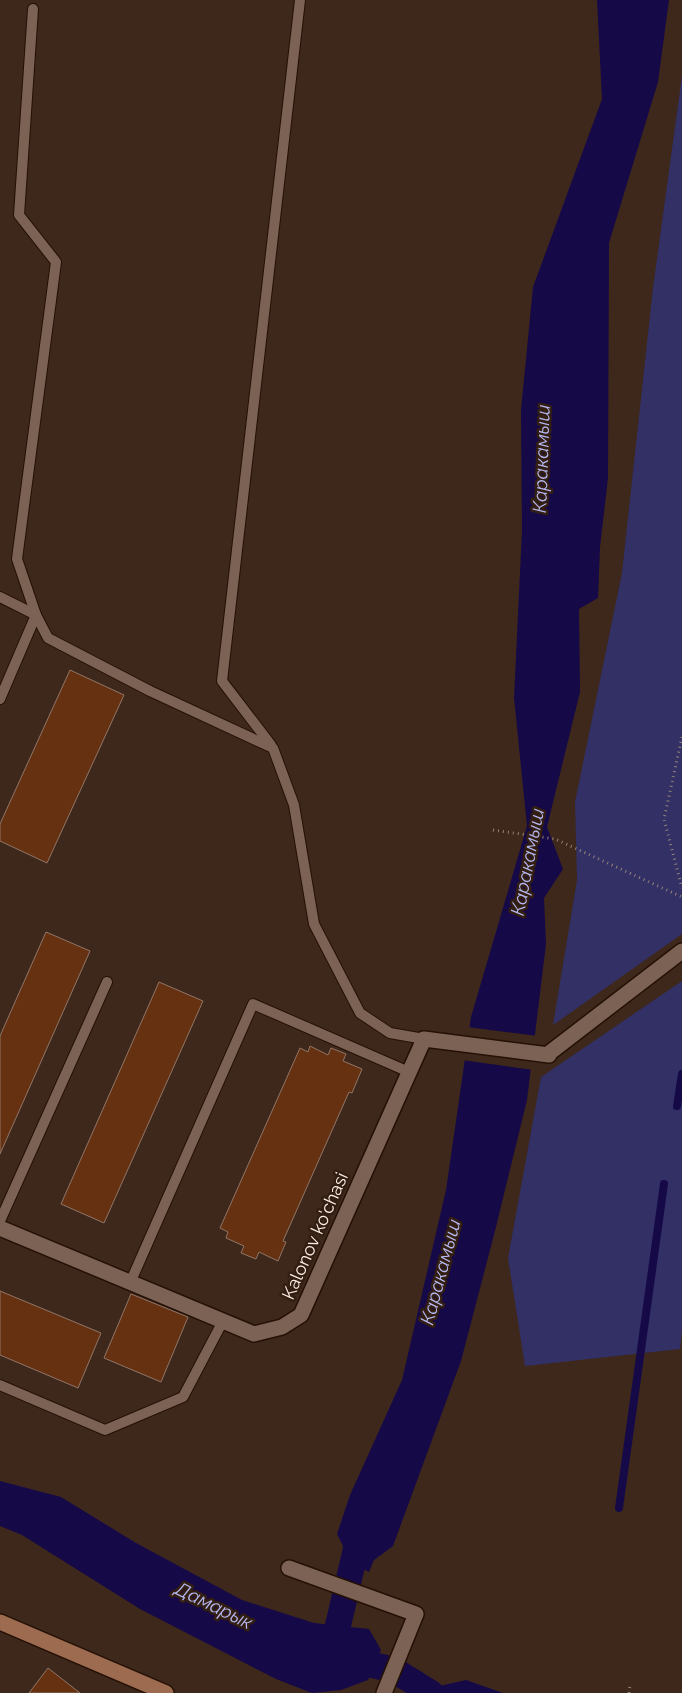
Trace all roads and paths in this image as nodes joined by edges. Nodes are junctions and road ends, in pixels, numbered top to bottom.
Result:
1 (300, 0) edge
2 (33, 9) dead end
3 (0, 597) edge
4 (36, 616) junction
5 (0, 699) edge
6 (682, 737) edge
7 (273, 748) junction
8 (493, 830) dead end
9 (682, 888) edge
10 (682, 897) edge
11 (682, 951) edge
12 (107, 982) dead end
13 (430, 1040) junction
14 (409, 1072) junction
15 (0, 1221) edge
16 (0, 1228) edge
17 (130, 1283) junction
18 (223, 1321) junction
19 (0, 1385) edge
20 (289, 1568) dead end
21 (0, 1622) edge
22 (630, 1686) dead end
23 (166, 1693) edge
24 (384, 1693) edge
25 (629, 1693) edge

1 - 7 lane
2 - 4 lane
3 - 4 lane
4 - 5 lane
4 - 7 lane
6 - 9 path
7 - 13 lane
8 - 10 path
11 - 13 street
12 - 15 lane
13 - 14 street, Kalonov ko'chasi
14 - 17 lane
14 - 18 street, Kalonov ko'chasi
16 - 17 street, Kalonov ko'chasi
17 - 18 street, Kalonov ko'chasi
18 - 19 lane
20 - 24 street
21 - 23 main road
22 - 25 path

